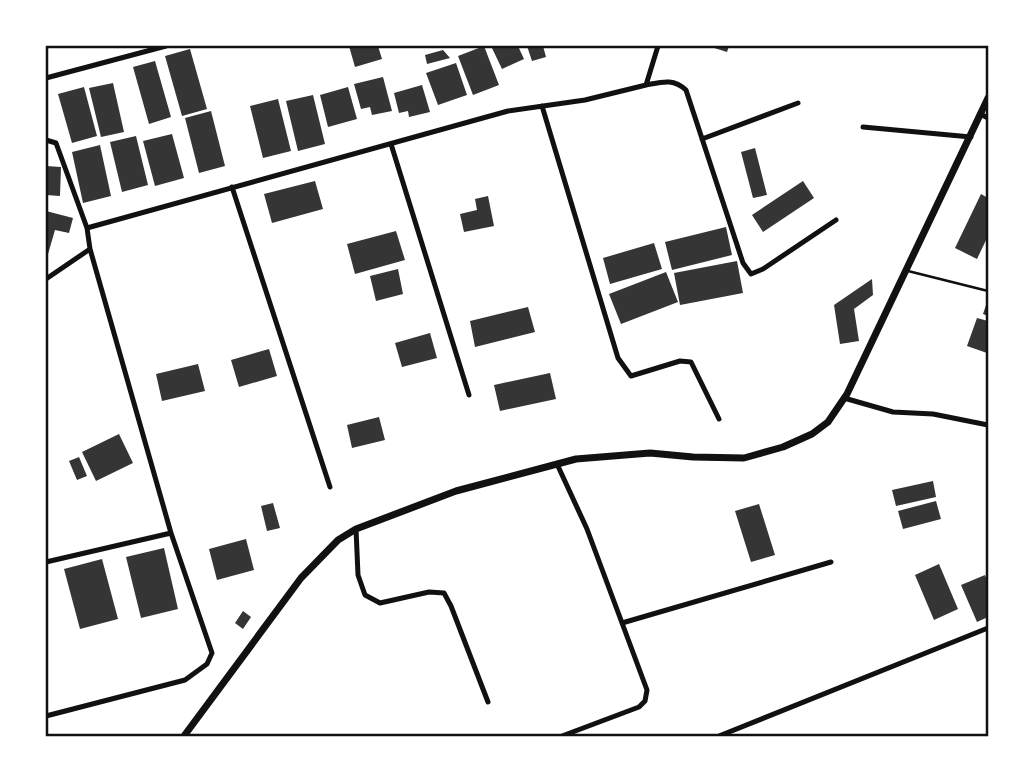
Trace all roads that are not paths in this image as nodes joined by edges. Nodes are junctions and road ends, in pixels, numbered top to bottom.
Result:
1 (166, 46) edge
2 (659, 46) edge
3 (47, 78) edge
4 (646, 85) junction
5 (989, 98) edge
6 (798, 103) dead end
7 (542, 106) junction
8 (985, 116) edge
9 (863, 127) dead end
10 (971, 137) junction
11 (702, 139) junction
12 (46, 140) edge
13 (391, 144) junction
14 (232, 187) junction
15 (836, 220) dead end
16 (87, 228) junction
17 (90, 249) junction
18 (908, 271) junction
19 (46, 279) edge
20 (989, 291) edge
21 (469, 395) dead end
22 (844, 398) junction
23 (719, 419) dead end
24 (989, 425) edge
25 (557, 464) junction
26 (330, 487) dead end
27 (356, 529) junction
28 (171, 533) junction
29 (46, 562) edge
30 (831, 562) dead end
31 (622, 623) junction
32 (989, 628) edge
33 (488, 702) dead end
34 (46, 716) edge
35 (562, 736) edge
36 (184, 737) edge
37 (719, 737) edge

1 - 3 street
2 - 4 street
4 - 7 street
4 - 11 street
5 - 8 street
6 - 11 street
7 - 13 street
7 - 23 street
8 - 10 street
9 - 10 street
10 - 18 street
11 - 15 street
12 - 16 street
13 - 14 street
13 - 21 street
14 - 16 street
14 - 26 street
16 - 17 street
17 - 19 street
17 - 28 street
18 - 20 lane
18 - 22 street
22 - 24 street
22 - 25 street
25 - 27 street
25 - 31 street
27 - 33 street
27 - 36 street
28 - 29 street
28 - 34 street
30 - 31 street
31 - 35 street
32 - 37 street

